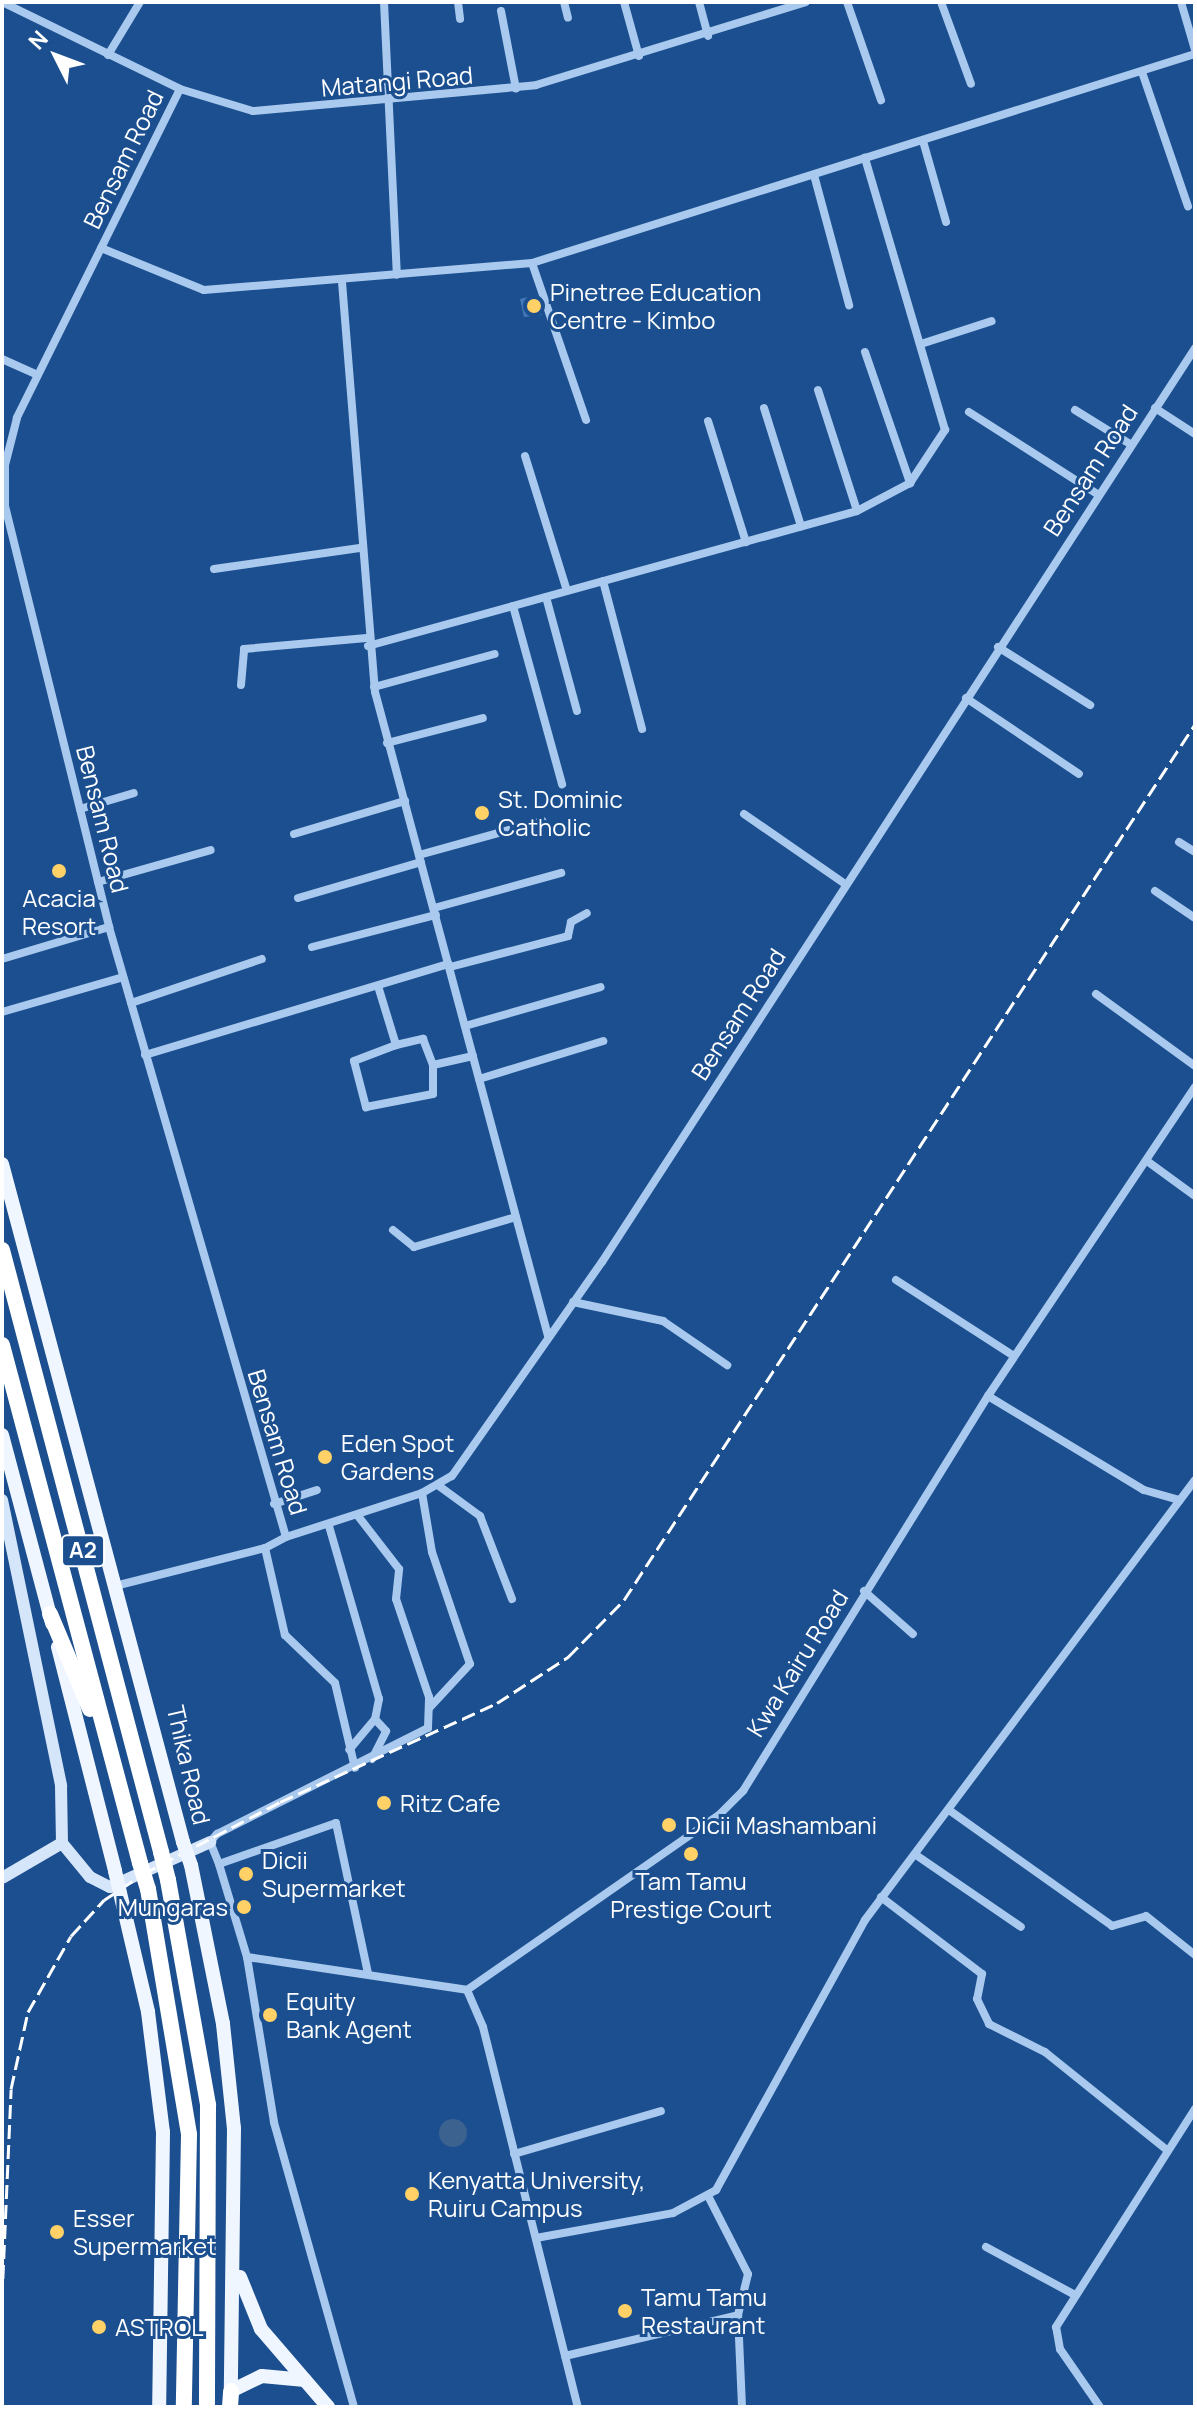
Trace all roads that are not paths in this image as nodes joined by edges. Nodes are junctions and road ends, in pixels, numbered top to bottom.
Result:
1 (2, 2) edge
2 (140, 2) edge
3 (384, 2) edge
4 (458, 2) edge
5 (564, 2) edge
6 (624, 2) edge
7 (699, 2) edge
8 (805, 2) edge
9 (847, 2) edge
10 (941, 2) edge
11 (1181, 2) edge
12 (501, 11) dead end
13 (568, 18) dead end
14 (460, 19) dead end
15 (708, 36) junction
16 (1195, 52) edge
17 (108, 55) junction
18 (639, 56) junction
19 (1142, 72) junction
20 (971, 84) dead end
21 (180, 89) junction
22 (516, 89) junction
23 (881, 100) dead end
24 (388, 103) junction
25 (923, 141) junction
26 (865, 158) junction
27 (814, 175) junction
28 (1188, 206) dead end
29 (946, 222) dead end
30 (101, 248) junction
31 (532, 263) junction
32 (397, 275) junction
33 (342, 282) junction
34 (849, 305) dead end
35 (992, 321) dead end
36 (924, 343) junction
37 (1195, 348) edge
38 (865, 352) dead end
39 (2, 359) edge
40 (36, 374) junction
41 (818, 390) dead end
42 (764, 408) dead end
43 (1155, 408) junction
44 (1075, 410) dead end
45 (969, 412) dead end
46 (586, 420) dead end
47 (708, 421) dead end
48 (1195, 434) edge
49 (1130, 444) junction
50 (525, 456) dead end
51 (910, 483) junction
52 (1097, 494) junction
53 (857, 511) junction
54 (801, 526) junction
55 (746, 542) junction
56 (359, 548) junction
57 (214, 569) dead end
58 (603, 581) junction
59 (567, 591) junction
60 (546, 597) junction
61 (513, 606) junction
62 (367, 642) junction
63 (998, 647) junction
64 (495, 654) dead end
65 (241, 685) dead end
66 (374, 687) junction
67 (966, 698) junction
68 (1090, 705) dead end
69 (577, 711) dead end
70 (483, 718) dead end
71 (642, 729) dead end
72 (387, 743) junction
73 (1079, 774) dead end
74 (562, 784) dead end
75 (134, 793) dead end
76 (405, 801) junction
77 (80, 809) junction
78 (744, 814) dead end
79 (542, 821) dead end
80 (294, 834) dead end
81 (1179, 842) dead end
82 (211, 850) dead end
83 (1195, 852) edge
84 (420, 858) junction
85 (561, 873) dead end
86 (98, 882) junction
87 (845, 884) junction
88 (1155, 891) dead end
89 (298, 898) dead end
90 (435, 912) junction
91 (587, 913) dead end
92 (1195, 918) edge
93 (109, 927) junction
94 (312, 947) dead end
95 (2, 959) edge
96 (262, 959) dead end
97 (449, 966) junction
98 (123, 977) junction
99 (378, 986) junction
100 (601, 987) dead end
101 (1096, 994) dead end
102 (131, 1003) junction
103 (2, 1012) edge
104 (465, 1026) junction
105 (603, 1041) dead end
106 (396, 1045) junction
107 (145, 1055) junction
108 (473, 1056) junction
109 (433, 1065) junction
110 (1195, 1066) edge
111 (479, 1079) junction
112 (1194, 1089) edge
113 (1147, 1161) junction
114 (2, 1164) edge
115 (1195, 1196) edge
116 (516, 1217) junction
117 (393, 1230) dead end
118 (2, 1250) edge
119 (896, 1280) dead end
120 (573, 1302) junction
121 (548, 1336) junction
122 (2, 1345) edge
123 (1014, 1356) junction
124 (727, 1365) dead end
125 (988, 1396) junction
126 (2, 1435) edge
127 (1195, 1480) edge
128 (439, 1486) junction
129 (317, 1490) dead end
130 (422, 1493) junction
131 (2, 1500) edge
132 (1180, 1500) junction
133 (274, 1504) junction
134 (358, 1516) junction
135 (329, 1526) junction
136 (286, 1537) junction
137 (265, 1548) junction
138 (115, 1586) junction
139 (864, 1591) junction
140 (512, 1599) dead end
141 (50, 1614) junction
142 (913, 1634) dead end
143 (430, 1707) junction
144 (375, 1719) junction
145 (349, 1750) junction
146 (111, 1759) junction
147 (372, 1760) junction
148 (355, 1768) junction
149 (949, 1810) junction
150 (210, 1842) junction
151 (62, 1843) junction
152 (916, 1855) junction
153 (219, 1864) junction
154 (2, 1878) edge
155 (881, 1897) junction
156 (1021, 1927) dead end
157 (1195, 1955) edge
158 (247, 1957) junction
159 (368, 1973) junction
160 (467, 1990) junction
161 (1195, 2109) edge
162 (661, 2111) dead end
163 (1167, 2150) junction
164 (514, 2154) junction
165 (708, 2196) junction
166 (536, 2238) junction
167 (986, 2247) dead end
168 (236, 2262) junction
169 (1075, 2295) junction
170 (738, 2315) junction
171 (565, 2356) junction
172 (305, 2380) junction
173 (230, 2399) edge
174 (159, 2407) edge
175 (184, 2407) edge
176 (207, 2407) edge
177 (328, 2407) edge
178 (354, 2407) edge
179 (578, 2407) edge
180 (742, 2407) edge
181 (1100, 2407) edge

1 - 17 street, Matangi Road
2 - 17 street
3 - 24 street
4 - 14 street
5 - 13 street
6 - 18 street
7 - 15 street
8 - 15 street, Matangi Road
9 - 23 street
10 - 20 street
11 - 16 street
12 - 22 street
15 - 18 street, Matangi Road
16 - 19 street
17 - 21 street, Matangi Road
18 - 22 street, Matangi Road
19 - 25 street
19 - 28 street
21 - 24 street, Matangi Road
21 - 30 street, Bensam Road
22 - 24 street, Matangi Road
24 - 32 street
25 - 26 street
25 - 29 street
26 - 27 street
26 - 36 street
27 - 31 street
27 - 34 street
30 - 33 street
30 - 40 street, Bensam Road
31 - 32 street
31 - 46 street
32 - 33 street
33 - 56 street
35 - 36 street
36 - 51 street
37 - 43 street, Bensam Road
38 - 51 street
39 - 40 street
40 - 77 street, Bensam Road
41 - 53 street
42 - 54 street
43 - 48 street
43 - 49 street, Bensam Road
44 - 49 street
45 - 52 street
47 - 55 street
49 - 52 street, Bensam Road
50 - 59 street
51 - 53 street
52 - 63 street, Bensam Road
53 - 54 street
54 - 55 street
55 - 58 street
56 - 57 street
56 - 62 street
58 - 59 street
58 - 71 street
59 - 60 street
60 - 61 street
60 - 69 street
61 - 62 street
61 - 74 street
62 - 65 street
62 - 66 street
63 - 67 street, Bensam Road
63 - 68 street
64 - 66 street
66 - 72 street
67 - 73 street
67 - 87 street, Bensam Road
70 - 72 street
72 - 76 street
75 - 77 street
76 - 80 street
76 - 84 street
77 - 86 street, Bensam Road
78 - 87 street
79 - 84 street
81 - 83 street
82 - 86 street
84 - 89 street
84 - 90 street
85 - 90 street
86 - 93 street, Bensam Road
87 - 120 street, Bensam Road
88 - 92 street
90 - 94 street
90 - 97 street
91 - 97 street
93 - 95 street
93 - 98 street, Bensam Road
96 - 102 street
97 - 99 street
97 - 104 street
98 - 102 street, Bensam Road
98 - 103 street
99 - 106 street
99 - 107 street
100 - 104 street
101 - 110 street
102 - 107 street, Bensam Road
104 - 108 street
105 - 111 street
106 - 109 street
106 - 109 street
107 - 133 street, Bensam Road
108 - 109 street
108 - 111 street
111 - 116 street
112 - 113 street, Kwa Kairu Road
113 - 115 street
113 - 123 street, Kwa Kairu Road
114 - 138 main road, Thika Road
116 - 117 street
116 - 121 street
118 - 176 highway, Thika Road / A2, bridge
119 - 123 street
120 - 121 street, Bensam Road
120 - 124 street
121 - 128 street, Bensam Road
122 - 146 highway, A2
123 - 125 street, Kwa Kairu Road
125 - 132 street
125 - 139 street, Kwa Kairu Road
126 - 141 main road
127 - 132 street
128 - 130 street, Bensam Road
128 - 140 street
129 - 133 street
130 - 134 street, Bensam Road
130 - 143 street
131 - 151 street
132 - 149 street
133 - 136 street, Bensam Road
134 - 135 street, Bensam Road
134 - 143 street
135 - 136 street, Bensam Road
135 - 144 street
136 - 137 street
137 - 138 street
137 - 145 street
138 - 168 main road, Thika Road, bridge
139 - 142 street
139 - 160 street, Kwa Kairu Road
141 - 146 highway
141 - 174 main road, bridge
143 - 147 street
144 - 145 street
144 - 147 street
145 - 148 street
146 - 175 highway, A2, bridge
147 - 148 street
148 - 150 street
149 - 152 street
149 - 157 street
150 - 151 street
150 - 153 street
151 - 154 street
152 - 155 street
152 - 156 street
153 - 158 street
153 - 159 street
155 - 163 street
155 - 165 street
158 - 159 street
158 - 178 street
159 - 160 street
160 - 164 street
161 - 163 street
162 - 164 street
163 - 169 street
164 - 166 street
165 - 166 street
165 - 170 street
166 - 171 street
167 - 169 street
168 - 172 main road
168 - 173 main road, Thika Road
169 - 181 street
170 - 171 street
170 - 180 street
171 - 179 street
172 - 173 main road
172 - 177 main road

